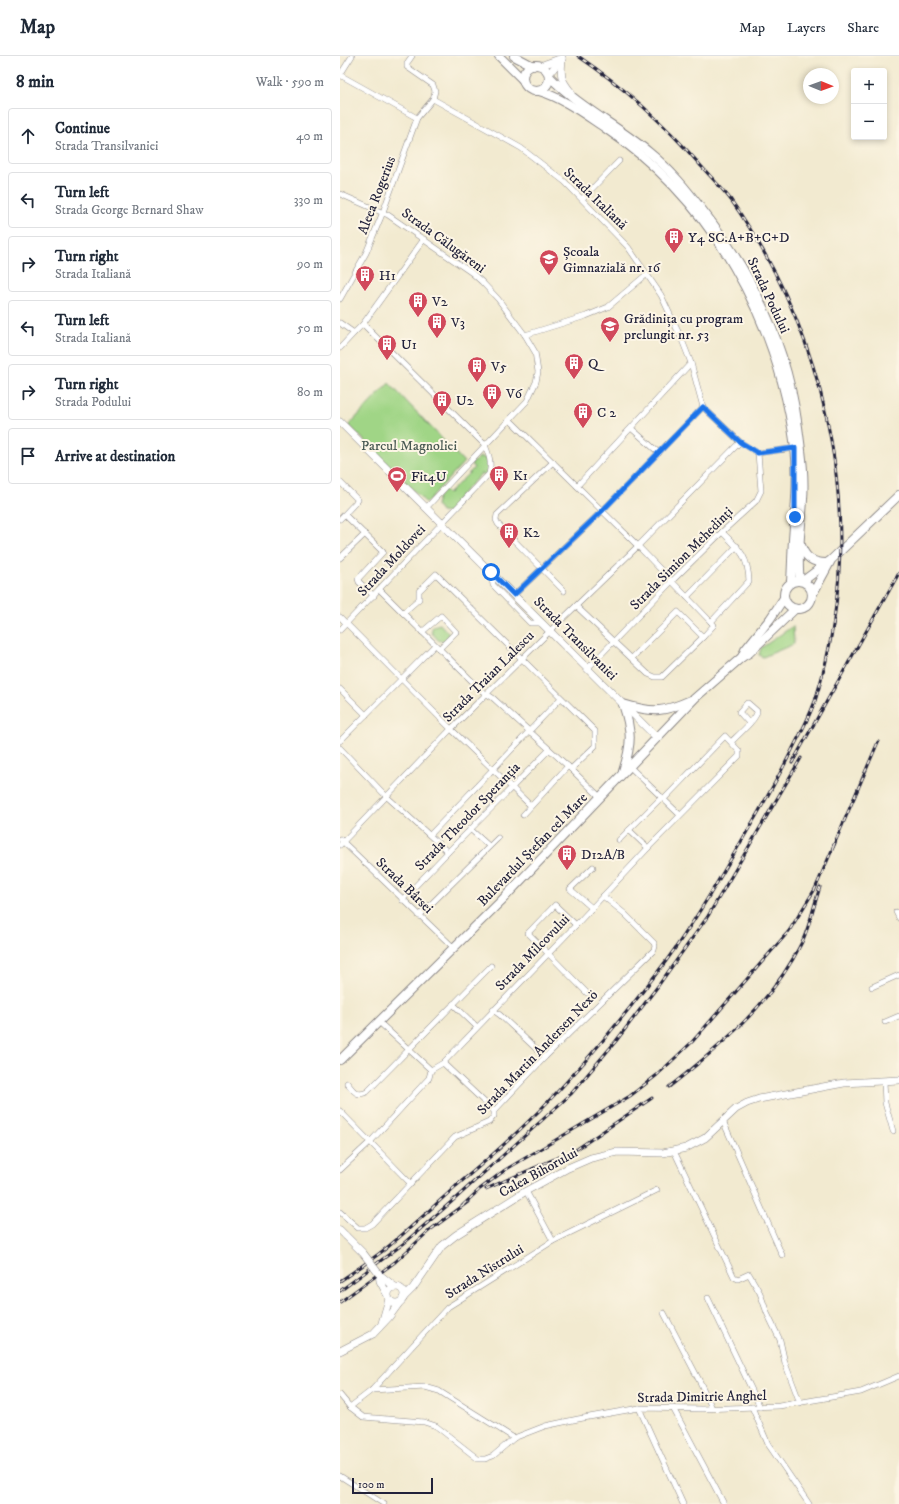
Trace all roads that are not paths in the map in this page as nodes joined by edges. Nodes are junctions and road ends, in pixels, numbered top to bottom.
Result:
1 (352, 56) edge
2 (412, 56) edge
3 (499, 56) edge
4 (514, 56) edge
5 (563, 57) edge
6 (536, 66) junction
7 (340, 75) edge
8 (549, 76) junction
9 (523, 80) junction
10 (539, 91) junction
11 (433, 99) junction
12 (589, 109) junction
13 (417, 118) junction
14 (619, 161) dead end
15 (340, 194) edge
16 (582, 199) junction
17 (383, 212) junction
18 (424, 239) junction
19 (647, 274) junction
20 (340, 299) edge
21 (340, 323) edge
22 (364, 324) junction
23 (354, 333) junction
24 (525, 335) junction
25 (340, 348) edge
26 (691, 363) junction
27 (703, 407) junction
28 (510, 420) junction
29 (340, 422) edge
30 (631, 428) junction
31 (740, 442) junction
32 (484, 446) junction
33 (795, 448) junction
34 (658, 453) junction
35 (758, 453) junction
36 (553, 462) junction
37 (340, 482) edge
38 (578, 486) junction
39 (899, 490) edge
40 (897, 497) edge
41 (426, 508) junction
42 (602, 511) junction
43 (345, 514) junction
44 (340, 519) edge
45 (442, 524) junction
46 (722, 532) junction
47 (365, 534) junction
48 (800, 544) junction
49 (638, 546) junction
50 (737, 546) junction
51 (340, 558) edge
52 (829, 562) junction
53 (541, 570) junction
54 (491, 572) junction
55 (672, 581) junction
56 (801, 581) junction
57 (790, 582) junction
58 (380, 590) junction
59 (564, 591) dead end
60 (812, 594) junction
61 (514, 595) junction
62 (374, 596) junction
63 (687, 597) junction
64 (784, 598) junction
65 (576, 606) junction
66 (795, 609) junction
67 (403, 613) junction
68 (340, 617) edge
69 (711, 622) junction
70 (542, 623) junction
71 (347, 624) junction
72 (340, 630) edge
73 (550, 631) junction
74 (422, 632) junction
75 (703, 637) junction
76 (615, 642) junction
77 (437, 647) junction
78 (742, 657) junction
79 (522, 658) junction
80 (632, 658) junction
81 (588, 668) junction
82 (401, 679) junction
83 (340, 689) edge
84 (487, 694) junction
85 (561, 698) junction
86 (695, 698) junction
87 (623, 704) junction
88 (366, 715) junction
89 (749, 723) dead end
90 (451, 729) junction
91 (529, 731) junction
92 (657, 738) junction
93 (340, 741) edge
94 (730, 742) junction
95 (340, 748) edge
96 (549, 750) junction
97 (629, 766) junction
98 (569, 767) junction
99 (492, 769) junction
100 (622, 774) junction
101 (511, 788) junction
102 (386, 796) junction
103 (600, 797) junction
104 (663, 798) junction
105 (530, 806) junction
106 (523, 815) dead end
107 (680, 815) junction
108 (470, 829) junction
109 (629, 830) junction
110 (430, 835) junction
111 (498, 838) dead end
112 (619, 840) dead end
113 (341, 842) edge
114 (489, 846) junction
115 (648, 848) junction
116 (448, 852) junction
117 (593, 867) dead end
118 (603, 896) junction
119 (402, 900) junction
120 (592, 908) junction
121 (896, 912) dead end
122 (419, 916) junction
123 (899, 918) edge
124 (576, 924) junction
125 (454, 948) junction
126 (549, 953) junction
127 (491, 966) dead end
128 (899, 975) edge
129 (872, 987) dead end
130 (587, 994) dead end
131 (453, 1004) junction
132 (493, 1010) junction
133 (899, 1016) edge
134 (379, 1022) junction
135 (885, 1022) dead end
136 (477, 1027) junction
137 (408, 1050) junction
138 (545, 1057) junction
139 (340, 1060) edge
140 (443, 1063) junction
141 (431, 1070) junction
142 (899, 1080) edge
143 (884, 1081) junction
144 (347, 1083) dead end
145 (340, 1111) edge
146 (494, 1112) junction
147 (723, 1121) junction
148 (893, 1131) dead end
149 (370, 1141) junction
150 (674, 1151) junction
151 (340, 1170) edge
152 (411, 1184) junction
153 (657, 1190) dead end
154 (526, 1191) junction
155 (340, 1212) edge
156 (340, 1230) edge
157 (553, 1241) junction
158 (782, 1255) dead end
159 (379, 1275) junction
160 (416, 1282) junction
161 (396, 1287) junction
162 (388, 1297) junction
163 (708, 1298) dead end
164 (402, 1300) junction
165 (664, 1313) dead end
166 (382, 1323) junction
167 (340, 1351) edge
168 (899, 1376) edge
169 (372, 1390) junction
170 (340, 1395) edge
171 (800, 1403) junction
172 (350, 1407) junction
173 (752, 1407) junction
174 (760, 1407) junction
175 (639, 1408) junction
176 (673, 1408) junction
177 (712, 1408) junction
178 (514, 1438) junction
179 (340, 1476) edge
180 (384, 1504) edge
181 (683, 1504) edge
182 (724, 1504) edge
183 (809, 1504) edge

1 - 7 street
2 - 11 street
3 - 9 main road
4 - 6 main road
5 - 6 main road
5 - 8 main road
5 - 12 main road
6 - 8 main road
6 - 9 main road
7 - 13 street
8 - 10 main road
8 - 12 main road, Strada Podului
9 - 10 main road
10 - 33 main road, Strada Podului
11 - 13 street, Aleea Rogerius
11 - 16 street, Strada Italiană
12 - 48 main road, Strada Podului
13 - 17 street, Aleea Rogerius
14 - 16 street
15 - 17 street, Strada Călugăreni
16 - 19 street, Strada Italiană
17 - 18 street, Strada Călugăreni
17 - 20 street, Aleea Rogerius
18 - 22 street
18 - 24 street, Strada Călugăreni
19 - 24 street
19 - 26 street, Strada Italiană
21 - 23 street
22 - 23 street
22 - 32 street
23 - 25 street
24 - 28 street, Strada Călugăreni
26 - 27 street, Strada Italiană
26 - 30 street
27 - 31 street
27 - 34 street
28 - 32 street, Strada Călugăreni
28 - 36 street
29 - 41 main road, Strada Transilvaniei
30 - 34 street
30 - 38 street
31 - 35 street
31 - 49 street, Strada Traian Lalescu
32 - 41 street, Strada Călugăreni
32 - 45 street
33 - 35 street
33 - 57 main road, Strada Podului
34 - 42 street
35 - 46 street, Strada Simion Mehedinți
36 - 38 street
36 - 53 street
37 - 43 street
38 - 42 street
39 - 40 street
40 - 52 main road
41 - 45 main road, Strada Transilvaniei
42 - 49 street
42 - 53 street
43 - 44 street
43 - 47 street
45 - 54 main road, Strada Transilvaniei
45 - 58 street, Strada Moldovei
46 - 50 street
46 - 55 street, Strada Simion Mehedinți
47 - 51 street
47 - 62 street
48 - 52 main road
48 - 56 main road, Strada Podului
49 - 55 street
49 - 65 street, Strada Traian Lalescu
50 - 63 street
50 - 69 street
52 - 56 main road
52 - 60 main road
53 - 59 street
53 - 61 street
54 - 61 main road, Strada Transilvaniei
54 - 70 street
55 - 63 street
55 - 76 street, Strada Simion Mehedinți
56 - 57 main road
56 - 60 main road
57 - 64 main road
58 - 62 street, Strada Moldovei
58 - 67 street
60 - 66 main road
61 - 70 main road, Strada Transilvaniei
62 - 71 street, Strada Moldovei
63 - 69 street
64 - 66 main road
64 - 78 main road, Bulevardul Ștefan cel Mare
65 - 73 street, Strada Traian Lalescu
65 - 76 street
66 - 78 main road, Bulevardul Ștefan cel Mare
67 - 74 street
67 - 79 street
68 - 71 street
69 - 75 street
70 - 73 main road, Strada Transilvaniei
71 - 72 street, Strada Moldovei
71 - 82 street
73 - 79 street, Strada Traian Lalescu
73 - 81 main road, Strada Transilvaniei
74 - 77 street
74 - 77 street
75 - 80 street
75 - 80 street
76 - 80 street
76 - 81 street, Strada Simion Mehedinți
77 - 82 street
77 - 84 street
78 - 86 main road, Bulevardul Ștefan cel Mare
79 - 84 street, Strada Traian Lalescu
79 - 85 street
81 - 87 main road, Strada Transilvaniei
82 - 88 street
82 - 90 street
83 - 88 street
84 - 90 street, Strada Traian Lalescu
84 - 91 street
85 - 91 street
85 - 98 street
86 - 87 main road
86 - 92 main road, Bulevardul Ștefan cel Mare
87 - 92 main road, Strada Transilvaniei
87 - 100 main road
88 - 93 street
89 - 94 street
90 - 99 street
90 - 102 street, Strada Traian Lalescu
91 - 96 street
91 - 99 street
92 - 97 main road, Bulevardul Ștefan cel Mare
94 - 104 street
94 - 107 street, Strada Milcovului
95 - 102 street
96 - 98 street
96 - 101 street, Strada Theodor Speranția
97 - 100 main road, Bulevardul Ștefan cel Mare
97 - 104 street
98 - 103 street
98 - 105 street
99 - 101 street
99 - 110 street
100 - 103 main road, Bulevardul Ștefan cel Mare
101 - 105 street
101 - 108 street, Strada Theodor Speranția
102 - 110 street
102 - 113 street, Strada Traian Lalescu
103 - 125 main road, Bulevardul Ștefan cel Mare
104 - 107 street
104 - 109 street
105 - 106 street
107 - 115 street, Strada Milcovului
108 - 114 street
108 - 116 street, Strada Theodor Speranția
109 - 112 street
109 - 115 street
110 - 116 street
111 - 114 street
113 - 119 street, Strada Bârsei
114 - 122 street
115 - 118 street, Strada Milcovului
116 - 119 street, Strada Theodor Speranția
117 - 120 street
118 - 120 street, Strada Milcovului
118 - 138 street, Strada Martin Andersen Nexö
119 - 122 street, Strada Bârsei
120 - 124 street, Strada Milcovului
121 - 123 street
122 - 125 street, Strada Bârsei
124 - 126 street, Strada Milcovului
124 - 126 street
125 - 134 main road, Bulevardul Ștefan cel Mare
126 - 130 street
126 - 132 street, Strada Milcovului
127 - 131 street
128 - 129 street
131 - 136 street
131 - 137 street
132 - 136 street, Strada Milcovului
132 - 138 street
133 - 135 street
134 - 137 street
134 - 139 main road, Bulevardul Ștefan cel Mare
136 - 140 street, Strada Milcovului
137 - 141 street
137 - 144 street
138 - 146 street, Strada Martin Andersen Nexö
140 - 141 street, Strada Milcovului
140 - 146 street
141 - 149 street
142 - 143 main road, Calea Bihorului
143 - 147 main road, Calea Bihorului
143 - 148 street
145 - 149 street
146 - 152 street, Strada Martin Andersen Nexö
147 - 150 main road, Calea Bihorului
147 - 158 street
149 - 151 street
149 - 152 street
150 - 154 main road, Calea Bihorului
150 - 171 street
152 - 155 street, Strada Martin Andersen Nexö
153 - 157 street, Strada Nistrului
154 - 157 street
154 - 160 main road, Calea Bihorului
156 - 159 main road, bridge
157 - 169 street, Strada Nistrului
159 - 161 main road
159 - 162 main road
160 - 161 main road
160 - 164 main road, Calea Bihorului
161 - 162 main road
161 - 164 main road
162 - 164 main road
162 - 166 main road
163 - 174 street
164 - 166 main road, Calea Bihorului
165 - 177 street
166 - 167 main road, Calea Bihorului
168 - 171 street, Strada Dimitrie Anghel
169 - 172 street, Strada Nistrului
169 - 178 street
170 - 172 street, Strada Dimitrie Anghel
171 - 174 street, Strada Dimitrie Anghel
172 - 178 street, Strada Dimitrie Anghel
173 - 174 street, Strada Dimitrie Anghel
173 - 177 street, Strada Dimitrie Anghel
173 - 183 street
175 - 176 street, Strada Dimitrie Anghel
175 - 178 street, Strada Dimitrie Anghel
175 - 181 street
176 - 177 street, Strada Dimitrie Anghel
176 - 182 street
179 - 180 street

